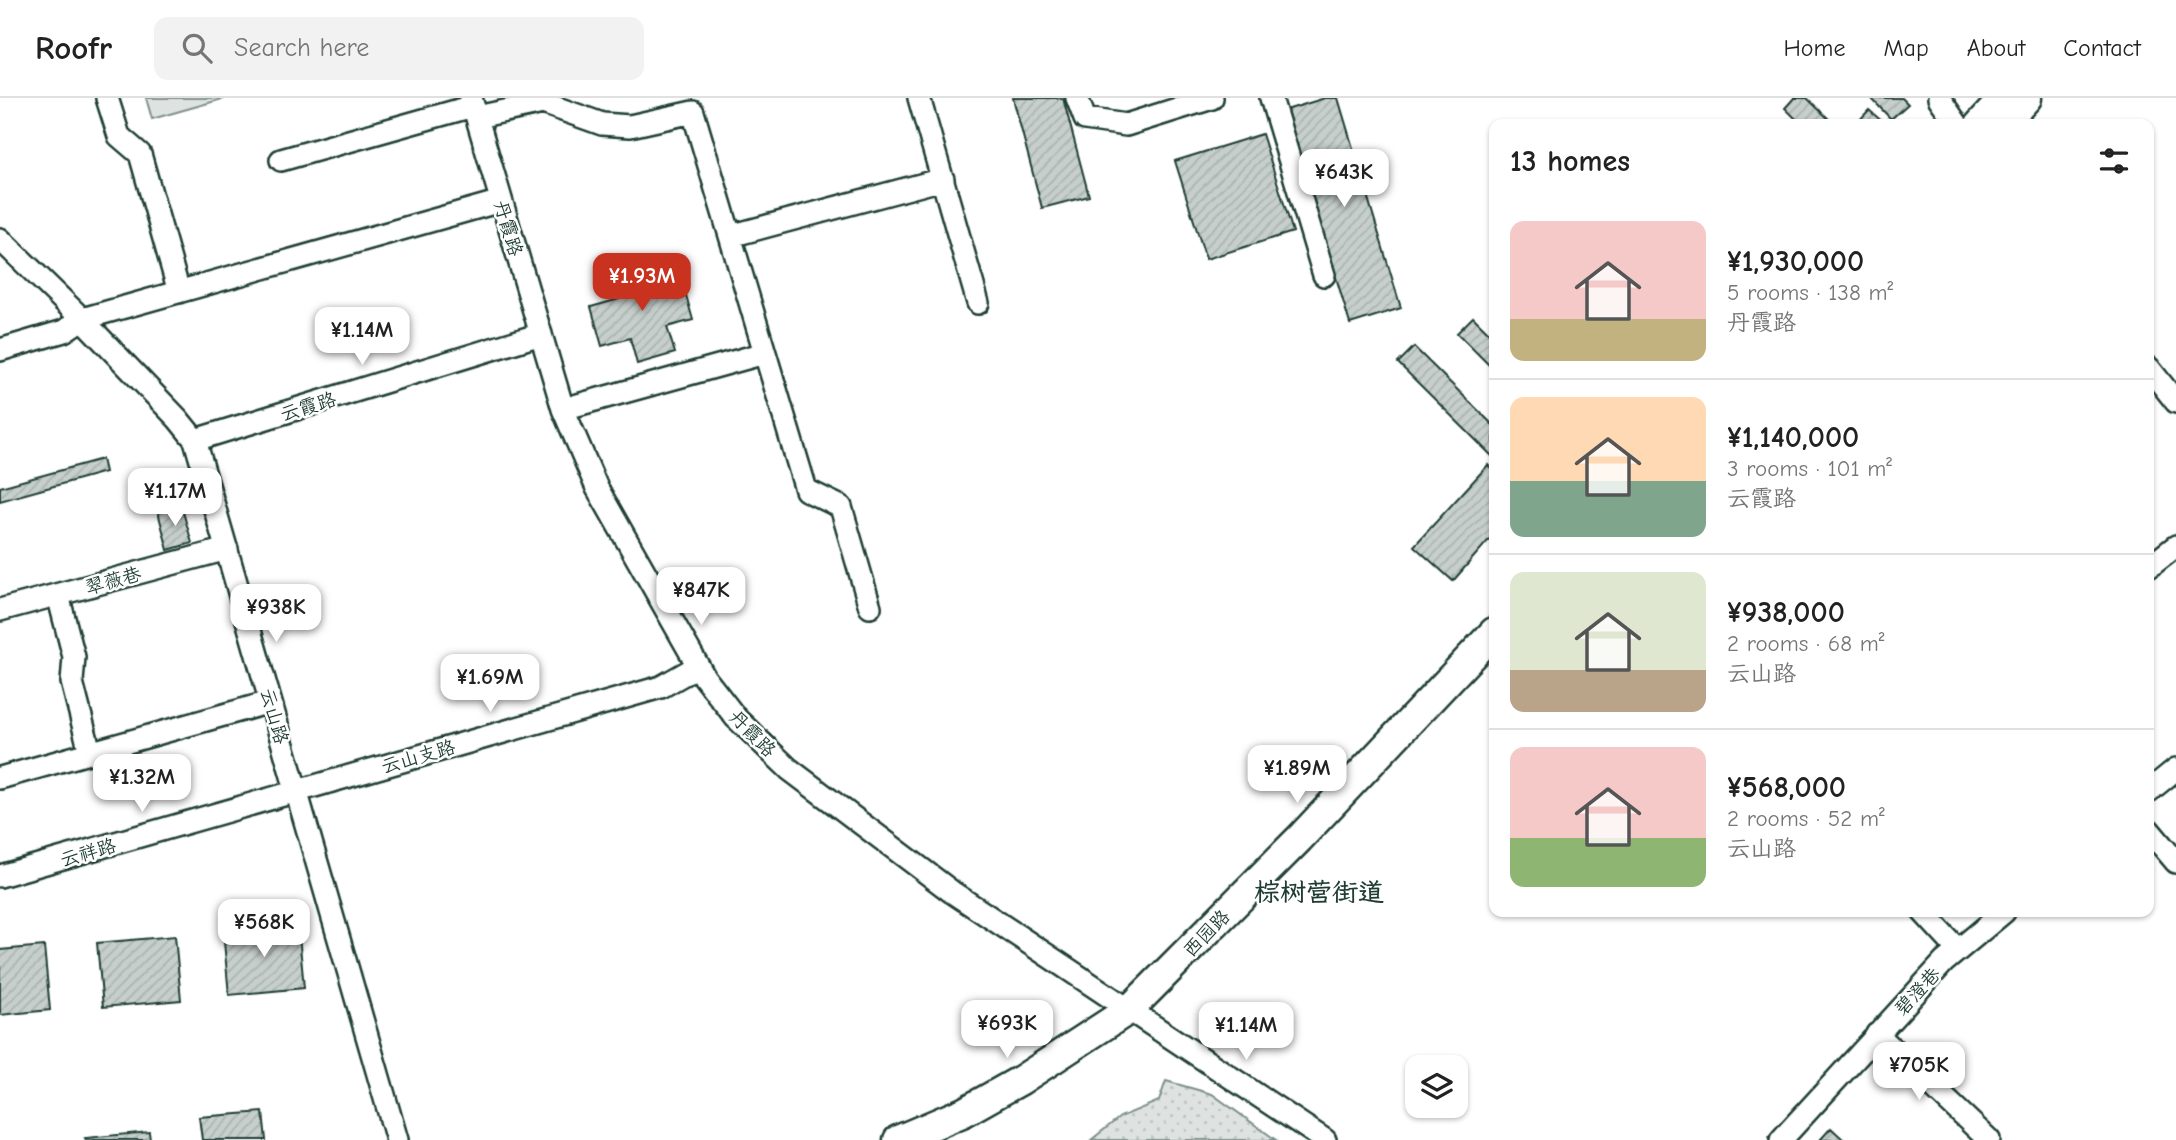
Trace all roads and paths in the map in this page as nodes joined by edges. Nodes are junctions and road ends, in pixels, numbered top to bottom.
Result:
1 (107, 98) edge
2 (919, 98) edge
3 (1077, 98) edge
4 (1212, 98) edge
5 (1271, 98) edge
6 (1939, 98) edge
7 (2004, 98) edge
8 (2027, 98) edge
9 (474, 107) edge
10 (1954, 119) edge
11 (1985, 119) edge
12 (2008, 119) edge
13 (281, 160) dead end
14 (943, 179) junction
15 (501, 201) junction
16 (730, 236) junction
17 (0, 239) edge
18 (1324, 275) dead end
19 (179, 292) junction
20 (978, 303) dead end
21 (82, 319) junction
22 (541, 334) junction
23 (0, 350) edge
24 (765, 352) junction
25 (2154, 374) edge
26 (2176, 402) edge
27 (562, 409) junction
28 (195, 440) junction
29 (2176, 546) edge
30 (227, 549) junction
31 (2154, 563) edge
32 (58, 595) junction
33 (870, 607) dead end
34 (0, 610) edge
35 (1489, 637) edge
36 (1489, 662) edge
37 (698, 666) junction
38 (270, 702) junction
39 (90, 752) junction
40 (2176, 769) edge
41 (0, 778) edge
42 (2154, 787) edge
43 (296, 791) junction
44 (2154, 836) edge
45 (2176, 862) edge
46 (0, 876) edge
47 (1928, 917) edge
48 (1998, 917) edge
49 (1958, 950) junction
50 (1137, 1013) junction
51 (1877, 1034) junction
52 (397, 1140) edge
53 (898, 1140) edge
54 (942, 1140) edge
55 (1325, 1140) edge
56 (1780, 1140) edge
57 (1989, 1140) edge

1 - 19 street
2 - 14 street
3 - 4 street
5 - 18 street
6 - 10 street
7 - 11 main road
8 - 12 main road
9 - 13 street
9 - 15 street, 丹霞路
9 - 16 street
14 - 16 street
14 - 20 street
15 - 19 street
15 - 22 street, 丹霞路
16 - 24 street
17 - 21 street, 云山路
19 - 21 street
21 - 23 street
21 - 28 street, 云山路
22 - 27 street, 丹霞路
22 - 28 street, 云霞路
24 - 27 street
24 - 33 street
25 - 26 street
27 - 37 street, 丹霞路
28 - 30 street, 云山路
29 - 31 street
30 - 32 street, 翠薇巷
30 - 38 street, 云山路
32 - 34 street, 翠薇巷
32 - 39 street
35 - 50 main road, 西园路
36 - 50 main road, 西园路
37 - 43 street, 云山支路
37 - 50 street, 丹霞路
38 - 39 street
38 - 43 street, 云山路
39 - 41 street
40 - 42 street
43 - 46 street, 云祥路
43 - 52 street, 云山路
44 - 45 street
47 - 49 street
48 - 49 street, 碧澄巷
49 - 51 street, 碧澄巷
50 - 53 main road, 西园路
50 - 54 main road, 西园路
50 - 55 street, 丹霞路
51 - 56 street, 碧澄巷
51 - 57 street

